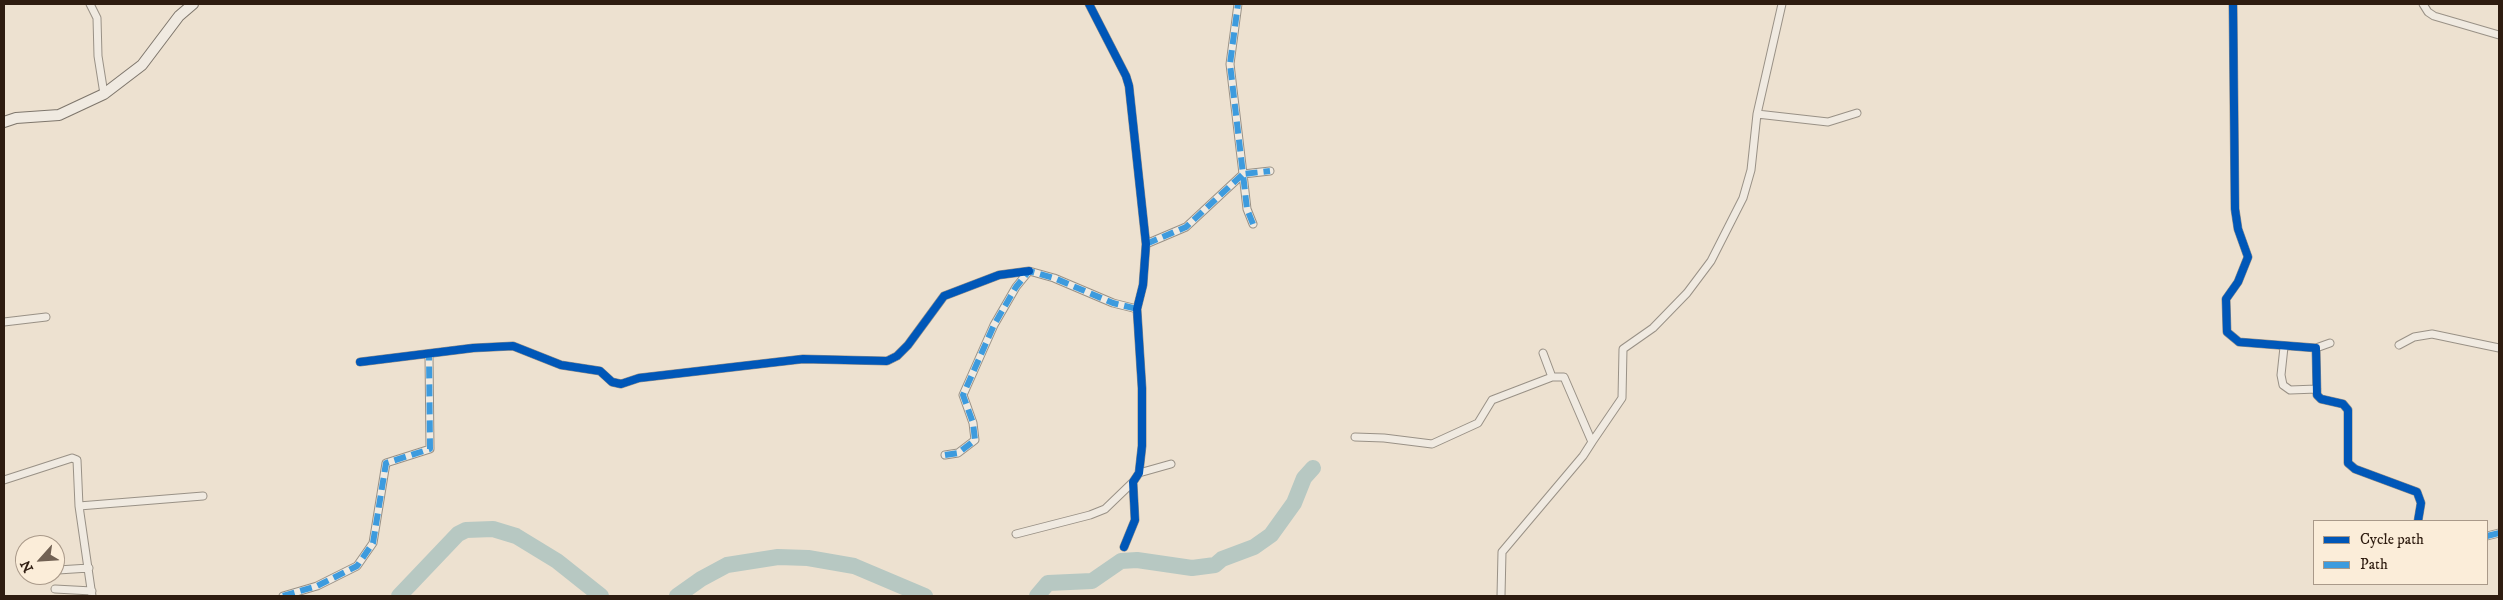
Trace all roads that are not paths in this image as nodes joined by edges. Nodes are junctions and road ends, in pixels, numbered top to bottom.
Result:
1 (90, 4) edge
2 (192, 4) edge
3 (1089, 4) edge
4 (1238, 4) edge
5 (1782, 4) edge
6 (2232, 4) edge
7 (2423, 4) edge
8 (2499, 35) edge
9 (104, 94) junction
10 (1857, 113) dead end
11 (1757, 114) junction
12 (4, 122) edge
13 (1270, 172) dead end
14 (1243, 174) junction
15 (1253, 224) dead end
16 (1146, 244) junction
17 (1029, 271) junction
18 (1137, 309) junction
19 (46, 317) dead end
20 (4, 322) edge
21 (2330, 343) dead end
22 (2399, 345) dead end
23 (2284, 347) junction
24 (2316, 348) junction
25 (2499, 348) edge
26 (1543, 353) dead end
27 (429, 355) junction
28 (360, 362) dead end
29 (1552, 377) junction
30 (2317, 389) junction
31 (1355, 437) dead end
32 (1592, 442) junction
33 (945, 455) dead end
34 (1171, 464) dead end
35 (1139, 473) junction
36 (4, 480) edge
37 (1133, 482) junction
38 (203, 496) dead end
39 (79, 506) junction
40 (2418, 520) edge
41 (1016, 534) dead end
42 (1124, 547) dead end
43 (89, 568) junction
44 (65, 570) edge
45 (55, 589) dead end
46 (92, 594) edge
47 (283, 596) edge
48 (1501, 596) edge

1 - 9 street
2 - 9 street
3 - 16 street
4 - 14 street
5 - 11 street
6 - 23 street
7 - 8 street
9 - 12 street
10 - 11 street
11 - 32 street
13 - 14 street
14 - 15 street
14 - 16 street
16 - 18 street
17 - 18 street
17 - 27 street
17 - 33 street
18 - 35 street
19 - 20 street
21 - 24 street
22 - 25 street
23 - 24 street
23 - 30 street
24 - 30 street
26 - 29 street
27 - 28 street
27 - 47 street
29 - 31 street
29 - 32 street
30 - 40 street
32 - 48 street
34 - 35 street
35 - 37 street
36 - 39 street
37 - 41 street
37 - 42 street
38 - 39 street
39 - 43 street
43 - 44 street
43 - 46 street
45 - 46 street

